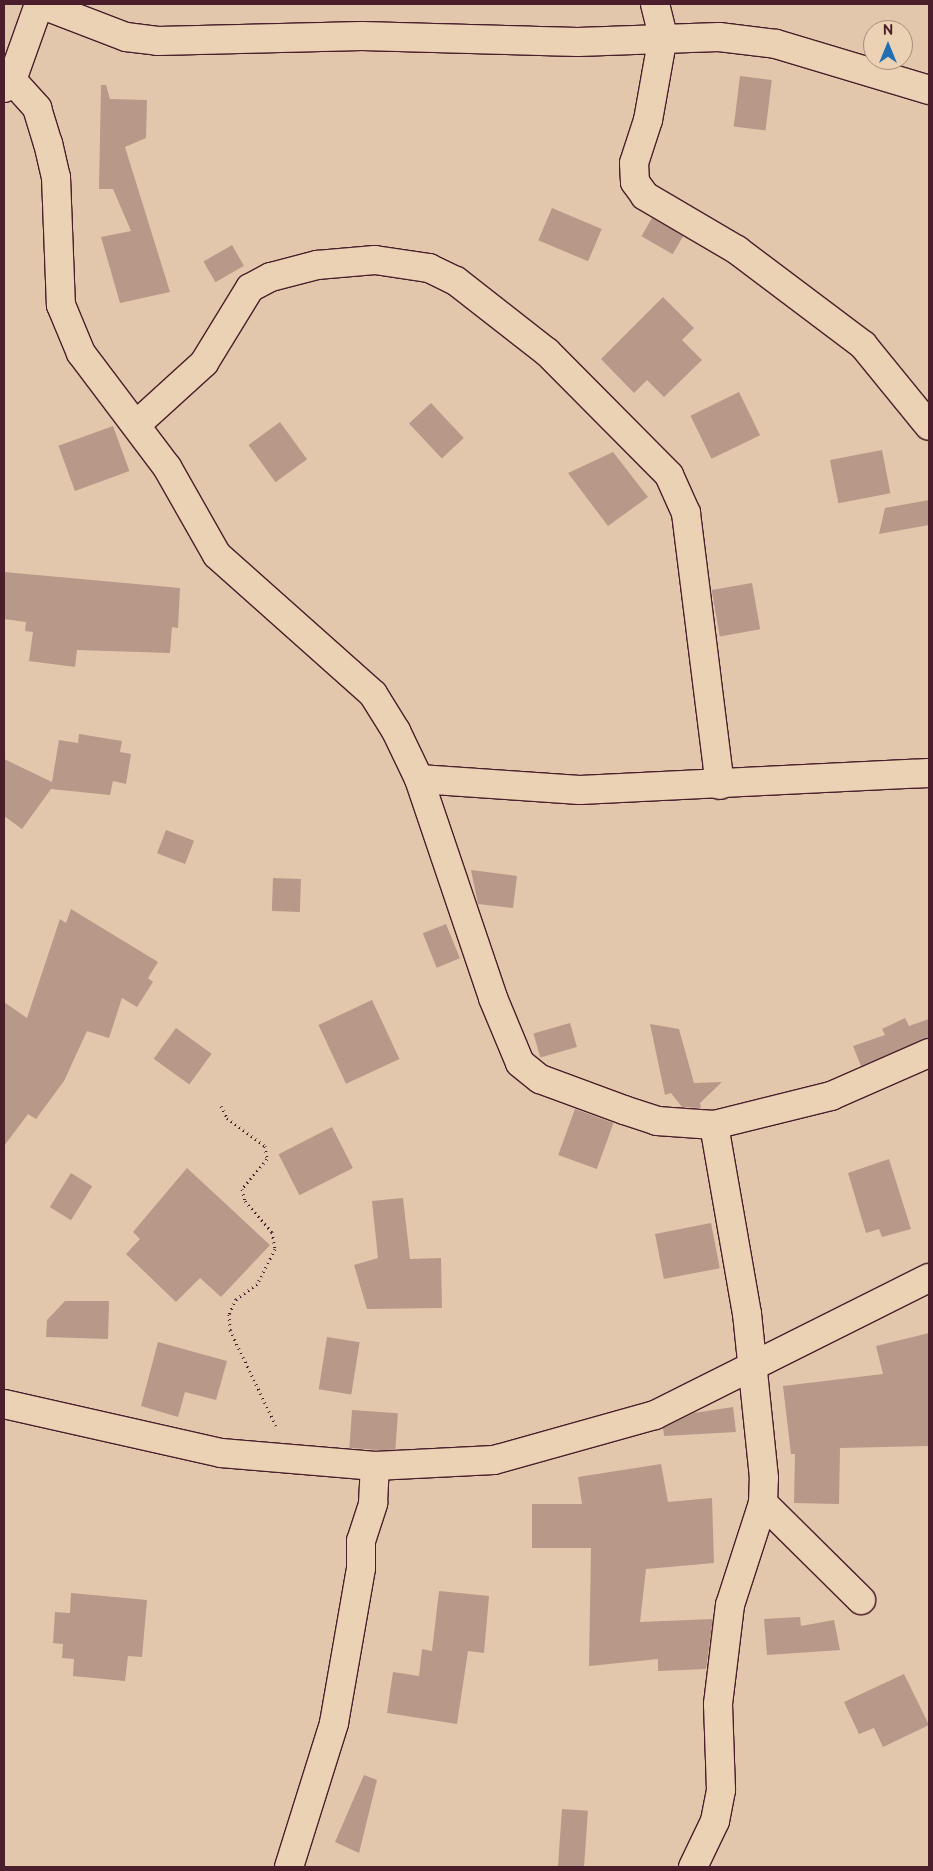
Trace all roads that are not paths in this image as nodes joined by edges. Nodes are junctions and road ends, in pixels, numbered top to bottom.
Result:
1 (39, 4) edge
2 (655, 4) edge
3 (663, 36) junction
4 (8, 84) edge
5 (929, 90) edge
6 (137, 424) junction
7 (929, 426) edge
8 (929, 773) edge
9 (419, 779) junction
10 (720, 785) junction
11 (929, 1053) edge
12 (714, 1125) junction
13 (929, 1278) edge
14 (753, 1364) junction
15 (4, 1404) edge
16 (374, 1466) junction
17 (763, 1504) junction
18 (861, 1600) dead end
19 (289, 1867) edge
20 (693, 1867) edge

1 - 3 street
1 - 4 street
2 - 3 street
3 - 5 street
3 - 7 street
4 - 6 street
6 - 9 street
6 - 10 street
8 - 10 street
9 - 10 street
9 - 12 street
11 - 12 street
12 - 14 street
13 - 14 street
14 - 16 street
14 - 17 street
15 - 16 street
16 - 19 street
17 - 18 street
17 - 20 street

